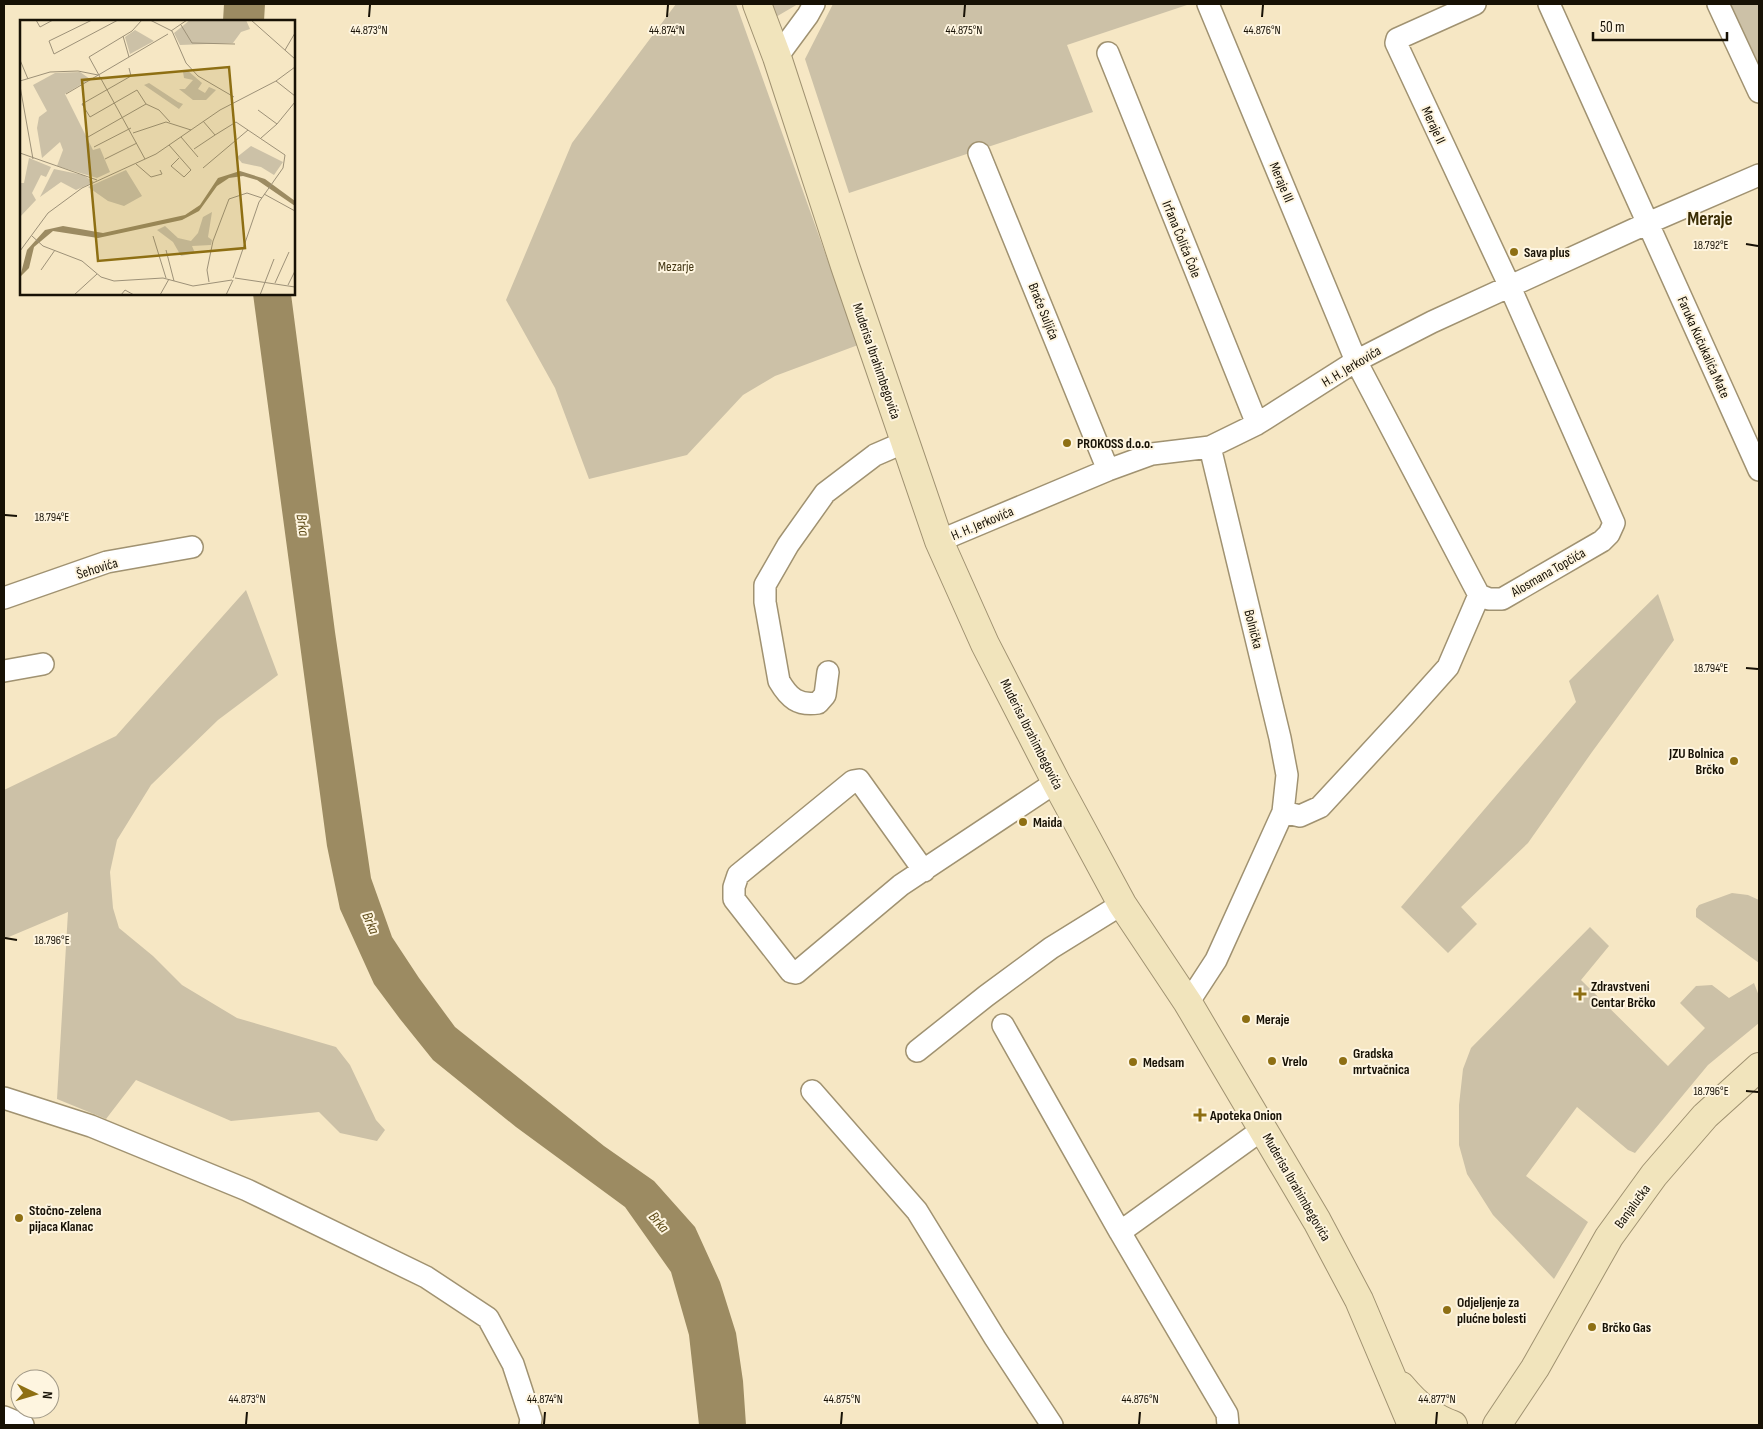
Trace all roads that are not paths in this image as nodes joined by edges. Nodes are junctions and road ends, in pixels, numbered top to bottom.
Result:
1 (757, 4) edge
2 (814, 4) edge
3 (1208, 4) edge
4 (1474, 4) edge
5 (1549, 4) edge
6 (1718, 4) edge
7 (1108, 53) dead end
8 (777, 57) junction
9 (1759, 92) edge
10 (980, 153) dead end
11 (1759, 175) edge
12 (1648, 223) junction
13 (1510, 287) junction
14 (1356, 361) junction
15 (1256, 424) junction
16 (905, 442) junction
17 (1210, 447) junction
18 (1108, 470) junction
19 (1759, 470) edge
20 (939, 541) junction
21 (192, 547) dead end
22 (1479, 595) junction
23 (4, 598) edge
24 (43, 664) dead end
25 (4, 671) edge
26 (828, 672) dead end
27 (1056, 782) junction
28 (1283, 812) junction
29 (924, 870) junction
30 (1122, 904) junction
31 (1188, 1004) junction
32 (1003, 1025) dead end
33 (917, 1052) dead end
34 (1759, 1067) edge
35 (812, 1090) dead end
36 (4, 1098) edge
37 (1263, 1129) junction
38 (1120, 1232) junction
39 (1391, 1372) junction
40 (4, 1417) edge
41 (1413, 1423) edge
42 (1499, 1424) edge
43 (23, 1425) edge
44 (530, 1425) edge
45 (1052, 1425) edge
46 (1228, 1425) edge
47 (1453, 1425) edge

1 - 8 main road, Muderisa Ibrahimbegovića
2 - 8 street
3 - 14 street, Meraje III
4 - 13 street, Meraje II
5 - 12 street
6 - 9 street
7 - 15 street, Irfana Čolića Čole
8 - 16 main road, Muderisa Ibrahimbegovića
10 - 18 street, Braće Suljića
11 - 12 street, H. H. Jerkovića
12 - 13 street, H. H. Jerkovića
12 - 19 street, Faruka Kučukalića Mate
13 - 14 street, H. H. Jerkovića
13 - 22 street, Alosmana Topčića
14 - 15 street, H. H. Jerkovića
14 - 22 street
15 - 17 street, H. H. Jerkovića
16 - 20 main road, Muderisa Ibrahimbegovića
16 - 26 street
17 - 18 street, H. H. Jerkovića
17 - 28 street, Bolnička
18 - 20 street, H. H. Jerkovića
20 - 27 main road, Muderisa Ibrahimbegovića
21 - 23 street, Šehovića
22 - 28 street
24 - 25 street
27 - 29 street
27 - 30 main road, Muderisa Ibrahimbegovića
28 - 31 street, Bolnička
29 - 29 street
30 - 31 main road, Muderisa Ibrahimbegovića
30 - 33 street
31 - 37 main road, Muderisa Ibrahimbegovića
32 - 38 street
34 - 42 main road, Banjalučka
35 - 45 street
36 - 44 street
37 - 38 street
37 - 39 main road, Muderisa Ibrahimbegovića
38 - 46 street
39 - 41 main road, Muderisa Ibrahimbegovića
39 - 47 main road
40 - 43 street

